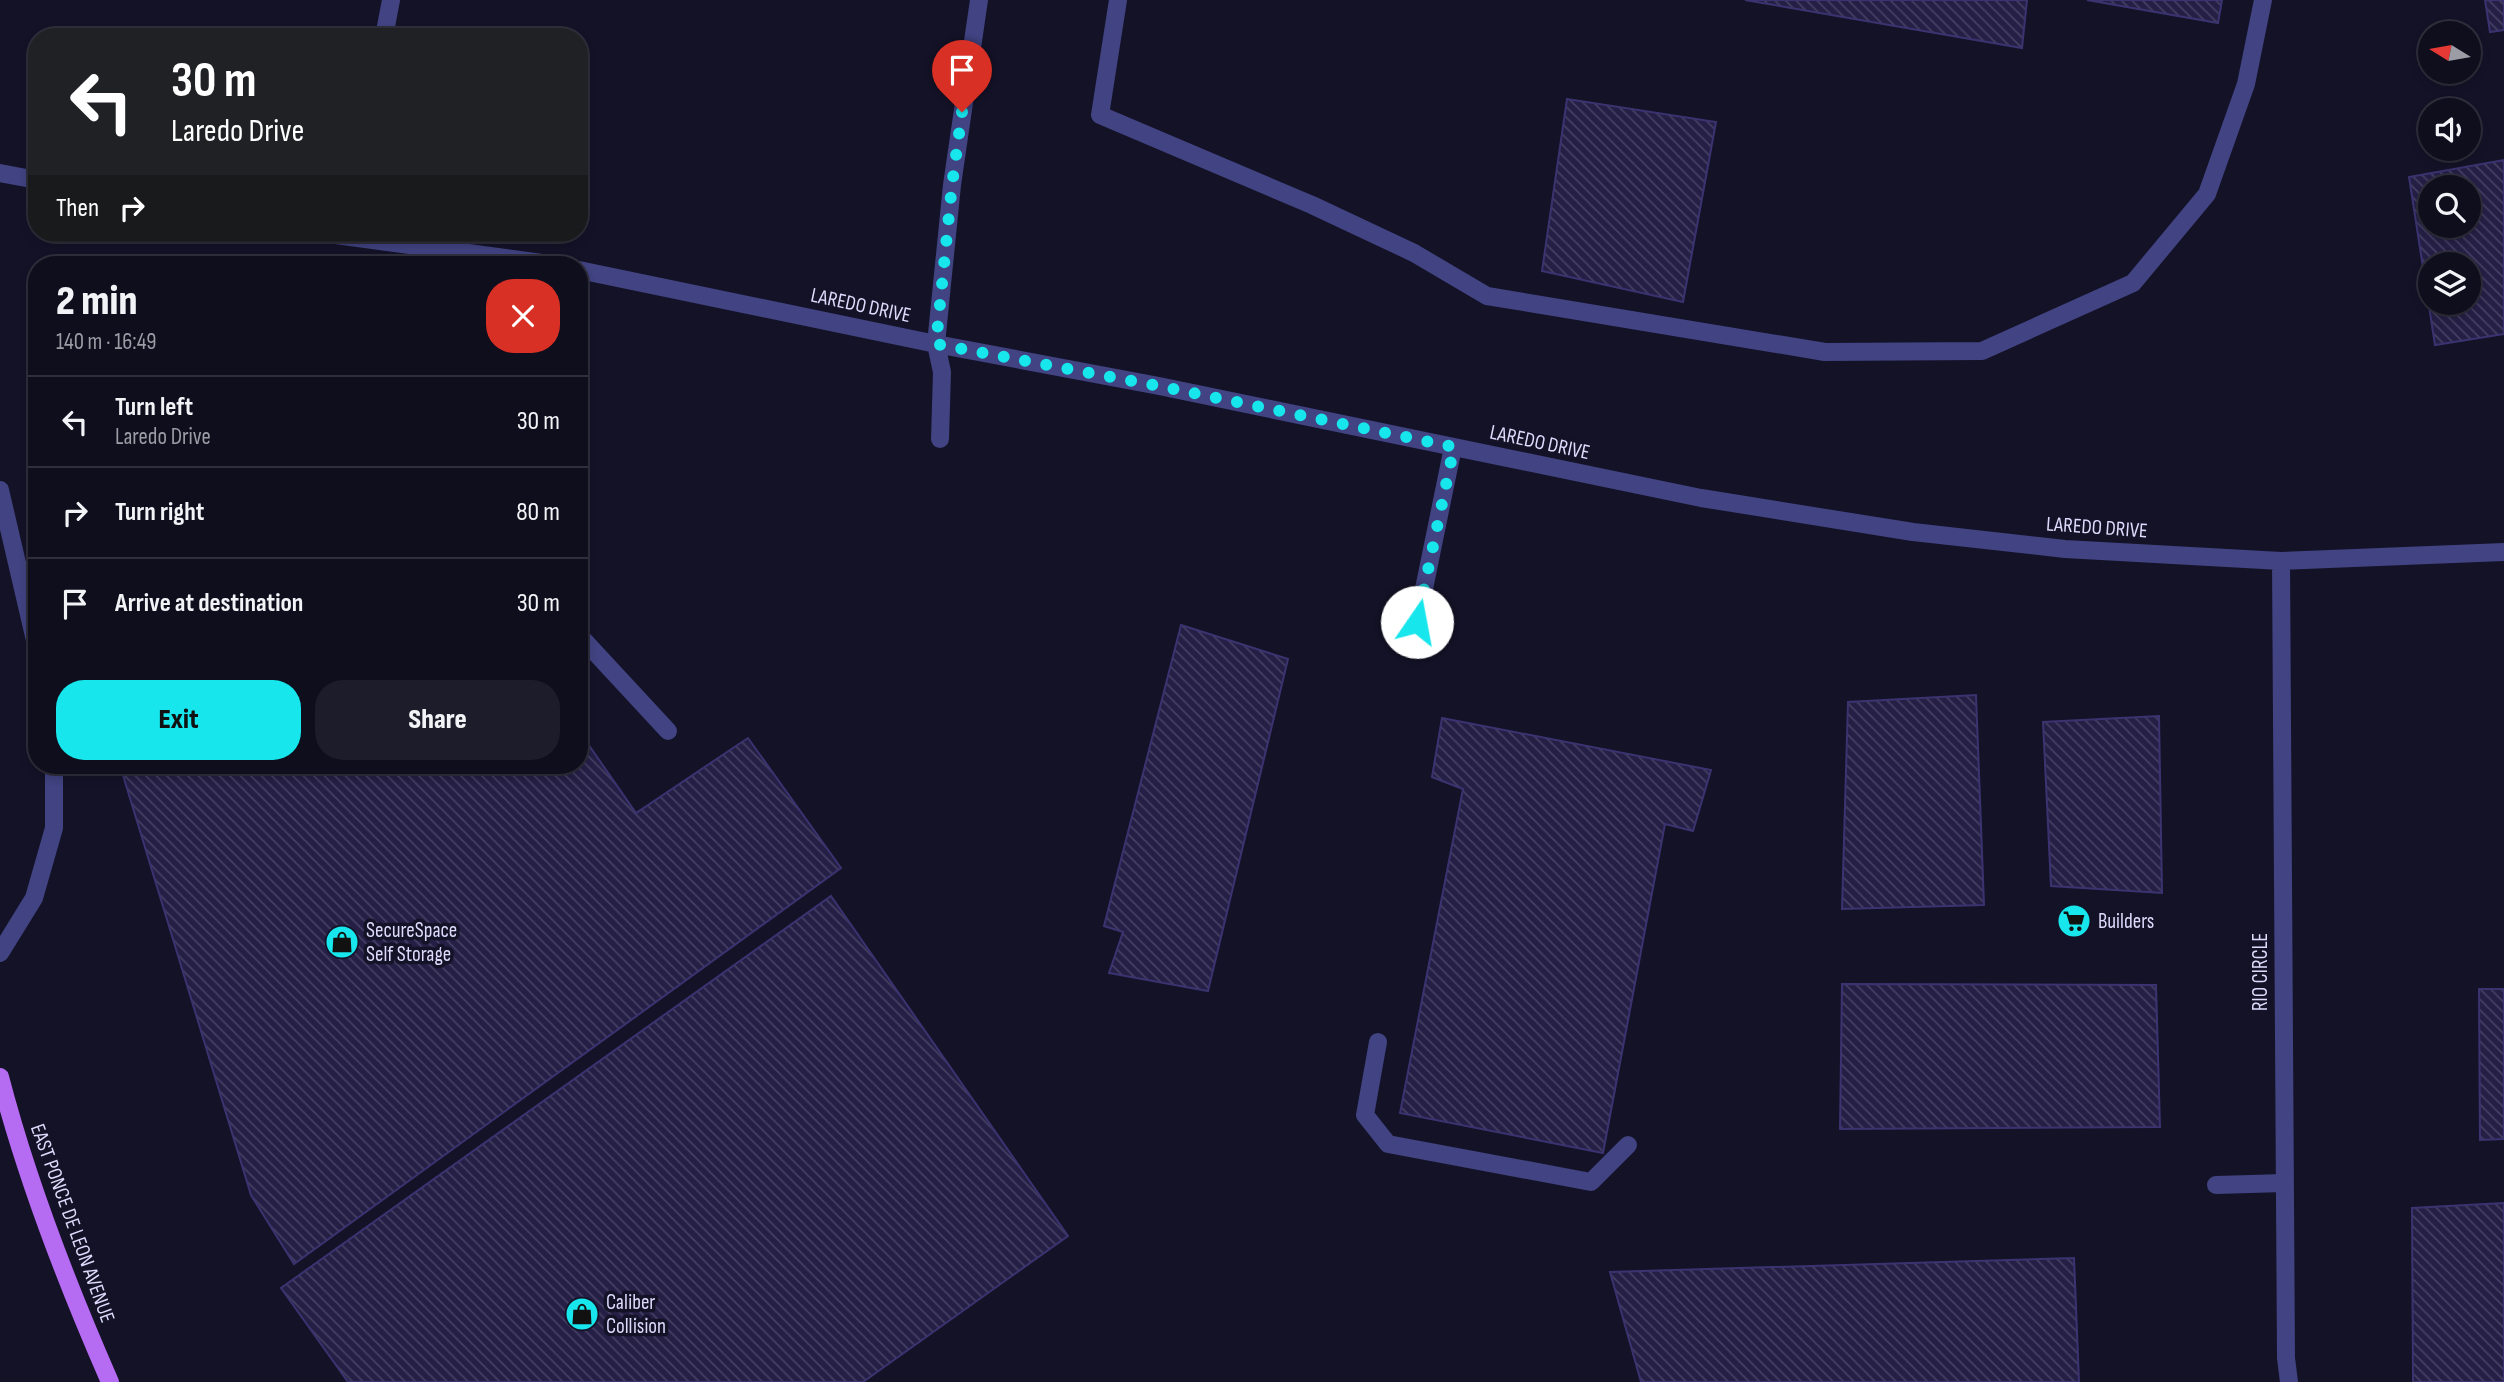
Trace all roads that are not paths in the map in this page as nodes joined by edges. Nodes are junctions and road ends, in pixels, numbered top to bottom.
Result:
1 (391, 0) edge
2 (979, 0) edge
3 (1118, 0) edge
4 (2263, 0) edge
5 (386, 28) edge
6 (0, 173) edge
7 (28, 178) edge
8 (399, 242) edge
9 (494, 256) edge
10 (588, 272) edge
11 (936, 344) junction
12 (940, 439) dead end
13 (1454, 447) junction
14 (0, 490) edge
15 (2504, 552) edge
16 (2281, 561) junction
17 (28, 600) edge
18 (1417, 622) dead end
19 (588, 645) edge
20 (668, 731) dead end
21 (54, 774) edge
22 (0, 953) edge
23 (1378, 1042) dead end
24 (0, 1077) edge
25 (1628, 1145) dead end
26 (2284, 1183) junction
27 (2216, 1185) dead end
28 (2284, 1380) edge
29 (110, 1382) edge

1 - 5 street
2 - 11 street
3 - 4 street
6 - 7 street
8 - 9 street
10 - 11 street, LAREDO DRIVE
11 - 12 street
11 - 13 street, LAREDO DRIVE
13 - 16 street, LAREDO DRIVE
13 - 18 street
14 - 17 street
15 - 16 street, LAREDO DRIVE
16 - 26 street, RIO CIRCLE
19 - 20 street
21 - 22 street
23 - 25 street
24 - 29 main road, EAST PONCE DE LEON AVENUE
26 - 27 street
26 - 28 street, RIO CIRCLE

